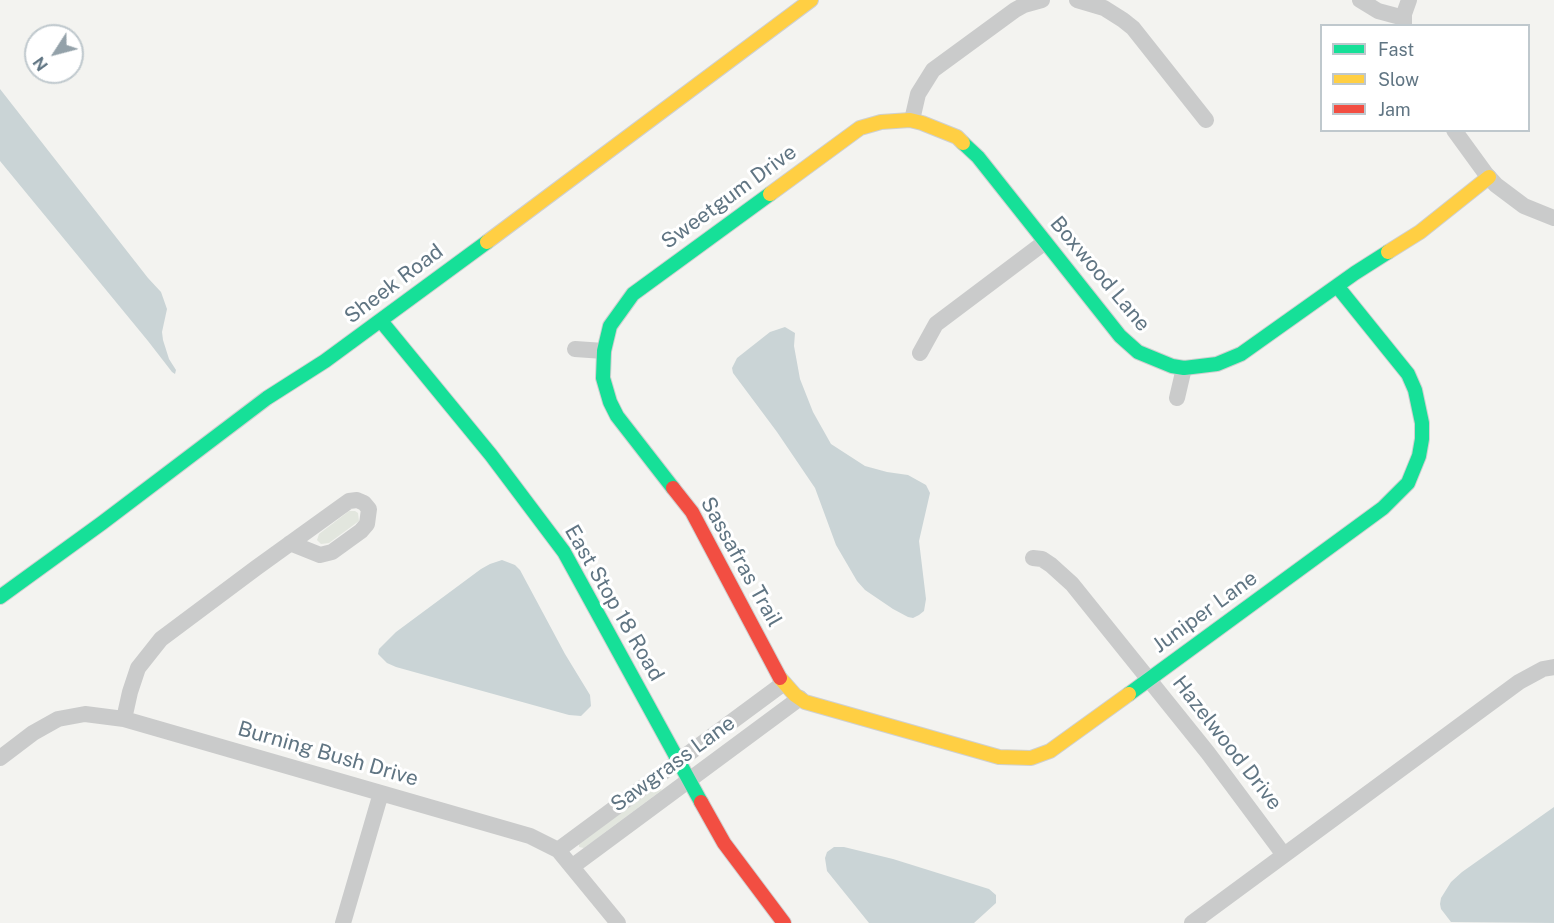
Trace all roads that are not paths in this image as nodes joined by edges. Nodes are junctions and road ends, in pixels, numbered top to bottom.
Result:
1 (811, 0) edge
2 (1042, 0) edge
3 (1077, 0) edge
4 (1360, 0) edge
5 (1408, 0) edge
6 (1404, 22) edge
7 (912, 120) junction
8 (1206, 120) dead end
9 (1455, 132) edge
10 (1489, 177) junction
11 (1554, 218) edge
12 (1045, 242) junction
13 (1337, 286) junction
14 (381, 321) junction
15 (575, 349) dead end
16 (604, 351) junction
17 (920, 353) dead end
18 (1184, 368) junction
19 (1177, 399) dead end
20 (290, 543) dead end
21 (1034, 558) dead end
22 (0, 597) edge
23 (1554, 667) edge
24 (1149, 679) junction
25 (784, 683) junction
26 (800, 698) junction
27 (124, 719) junction
28 (0, 758) edge
29 (678, 761) junction
30 (689, 781) junction
31 (381, 793) junction
32 (558, 850) junction
33 (1284, 855) junction
34 (573, 866) junction
35 (343, 923) edge
36 (618, 923) edge
37 (784, 923) edge
38 (1192, 923) edge

1 - 14 street, Sheek Road
2 - 7 street
3 - 8 street
4 - 6 street
5 - 6 street
7 - 12 street, Boxwood Lane
7 - 16 street, Sweetgum Drive
9 - 10 street
10 - 11 street
10 - 13 street, Boxwood Lane
12 - 17 street
12 - 18 street, Boxwood Lane
13 - 18 street, Boxwood Lane
13 - 24 street, Juniper Lane
14 - 22 street, Sheek Road
14 - 29 street, East Stop 18 Road
15 - 16 street
16 - 25 street, Sassafras Trail
18 - 19 street
20 - 27 street
21 - 24 street, Hazelwood Drive
23 - 33 street
24 - 26 street, Juniper Lane
24 - 33 street, Hazelwood Drive
25 - 26 street, Sassafras Trail
25 - 29 street, Sawgrass Lane
26 - 30 street, Sawgrass Lane
27 - 28 street, Burning Bush Drive
27 - 31 street, Burning Bush Drive
29 - 30 street, East Stop 18 Road
29 - 32 street, Sawgrass Lane
30 - 34 street, Sawgrass Lane
30 - 37 street, East Stop 18 Road
31 - 32 street, Burning Bush Drive
31 - 35 street
32 - 34 street, Burning Bush Drive
33 - 38 street
34 - 36 street, Burning Bush Drive

